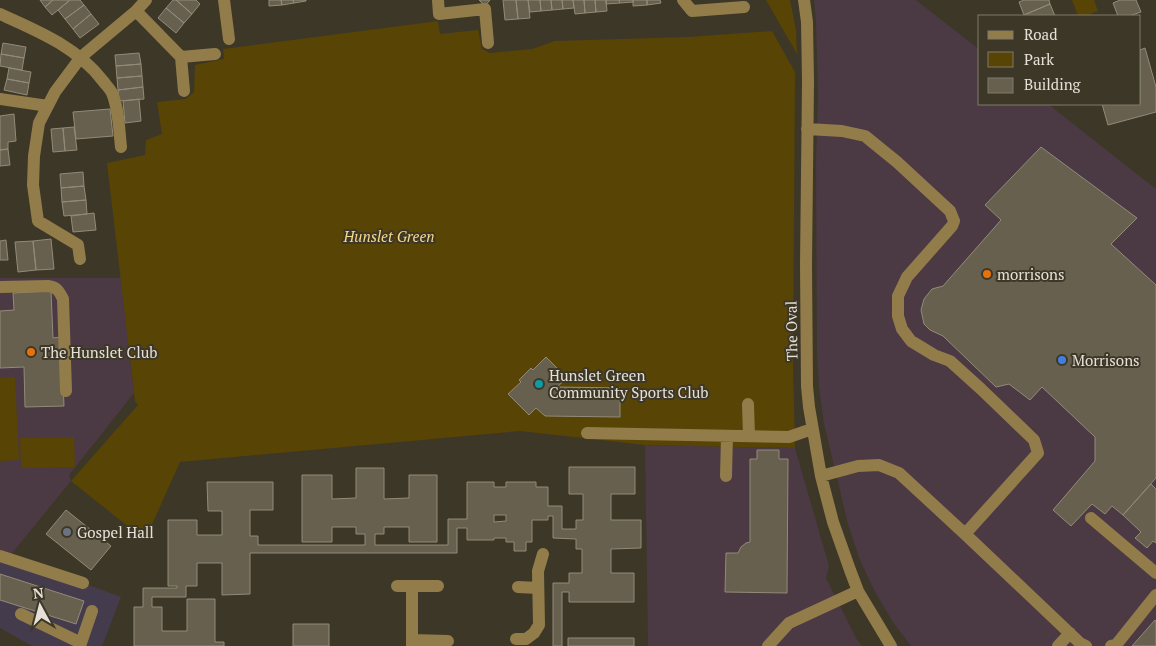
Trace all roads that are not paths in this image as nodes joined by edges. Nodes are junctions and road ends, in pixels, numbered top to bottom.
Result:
1 (146, 0) edge
2 (224, 0) edge
3 (438, 0) edge
4 (480, 0) edge
5 (683, 0) edge
6 (804, 0) edge
7 (744, 6) dead end
8 (471, 10) junction
9 (136, 11) junction
10 (0, 14) edge
11 (228, 40) dead end
12 (488, 43) dead end
13 (215, 54) dead end
14 (81, 57) junction
15 (181, 58) junction
16 (184, 91) dead end
17 (0, 99) edge
18 (48, 106) junction
19 (808, 129) junction
20 (121, 146) dead end
21 (80, 259) dead end
22 (0, 286) edge
23 (66, 391) dead end
24 (748, 404) dead end
25 (812, 429) junction
26 (587, 433) dead end
27 (727, 436) junction
28 (749, 436) junction
29 (726, 476) dead end
30 (821, 476) junction
31 (1091, 518) dead end
32 (965, 534) junction
33 (543, 554) dead end
34 (0, 556) edge
35 (1156, 573) edge
36 (83, 583) dead end
37 (397, 586) dead end
38 (412, 586) junction
39 (438, 586) dead end
40 (518, 587) dead end
41 (538, 588) junction
42 (858, 591) junction
43 (1156, 595) edge
44 (92, 611) dead end
45 (21, 614) dead end
46 (1070, 633) junction
47 (516, 639) dead end
48 (448, 641) dead end
49 (412, 643) edge
50 (80, 645) edge
51 (768, 646) edge
52 (891, 646) edge
53 (1058, 646) edge
54 (1086, 646) edge
55 (1112, 646) edge

1 - 9 street
2 - 11 street
3 - 8 street
4 - 8 street
5 - 7 street
6 - 19 street, The Oval
8 - 12 street
9 - 14 street
9 - 15 street
10 - 14 street
13 - 15 street
14 - 18 street
14 - 20 street
15 - 16 street
17 - 18 street
18 - 21 street
19 - 25 street, The Oval
19 - 32 street
22 - 23 street
24 - 28 street
25 - 28 street
25 - 30 street, The Oval
26 - 27 street
27 - 28 street
27 - 29 street
30 - 32 street
30 - 42 street, The Oval
31 - 35 street
32 - 46 street
33 - 41 street
34 - 36 street
37 - 38 street
38 - 39 street
38 - 49 street
40 - 41 street
41 - 47 street
42 - 51 street
42 - 52 street, The Oval
43 - 55 street
44 - 50 street
45 - 50 street
46 - 53 street
46 - 54 street
48 - 49 street

